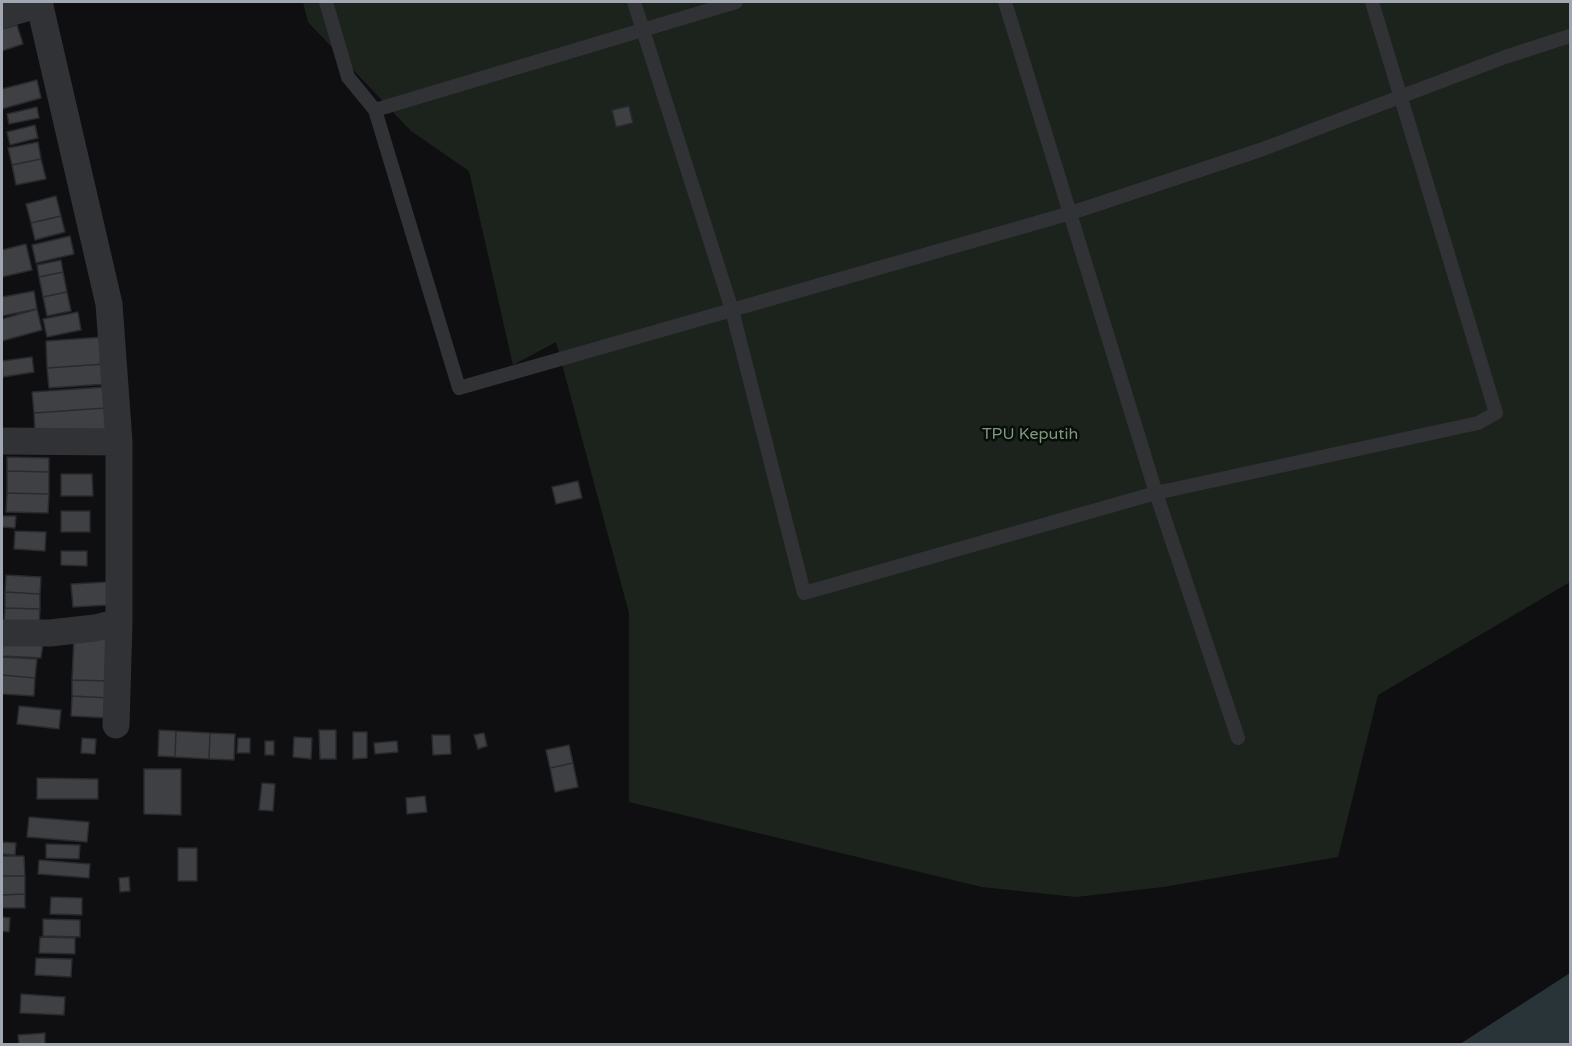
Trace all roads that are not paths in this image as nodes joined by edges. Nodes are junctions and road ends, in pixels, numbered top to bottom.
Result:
1 (326, 2) edge
2 (634, 2) edge
3 (736, 2) edge
4 (1005, 2) edge
5 (1372, 2) edge
6 (40, 3) edge
7 (2, 15) edge
8 (642, 31) junction
9 (1570, 36) edge
10 (1400, 97) junction
11 (375, 110) junction
12 (1071, 213) junction
13 (732, 310) junction
14 (2, 441) edge
15 (119, 442) junction
16 (1156, 493) junction
17 (118, 622) junction
18 (2, 633) edge
19 (116, 725) dead end
20 (1238, 738) dead end

1 - 11 lane
2 - 8 lane
3 - 8 lane
4 - 12 lane
5 - 10 lane
6 - 7 street
6 - 15 street
8 - 11 lane
8 - 13 lane
9 - 10 lane
10 - 12 lane
10 - 16 lane
11 - 13 lane
12 - 13 lane
12 - 16 lane
13 - 16 lane
14 - 15 street
15 - 17 street
16 - 20 lane
17 - 18 street
17 - 19 street

